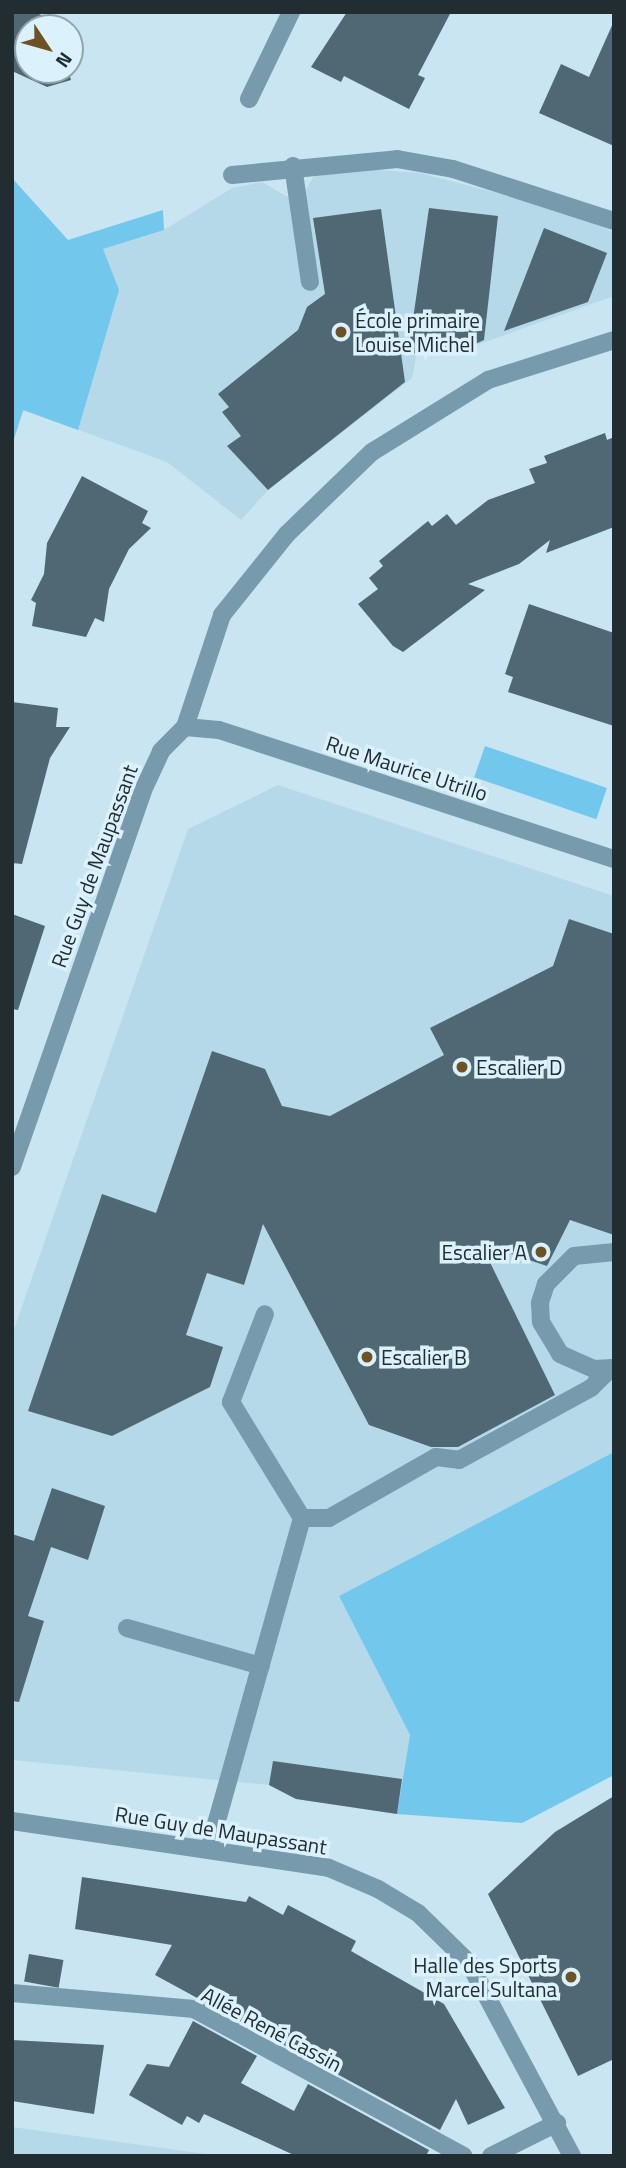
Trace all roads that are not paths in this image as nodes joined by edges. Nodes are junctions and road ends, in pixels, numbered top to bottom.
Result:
1 (292, 12) edge
2 (249, 99) dead end
3 (293, 166) junction
4 (232, 175) dead end
5 (614, 222) edge
6 (310, 282) dead end
7 (614, 340) edge
8 (185, 727) junction
9 (614, 859) edge
10 (12, 1167) edge
11 (614, 1252) edge
12 (265, 1314) dead end
13 (613, 1368) edge
14 (302, 1518) junction
15 (127, 1628) dead end
16 (261, 1666) junction
17 (12, 1821) edge
18 (209, 1849) junction
19 (12, 1993) edge
20 (557, 2123) junction
21 (456, 2155) edge
22 (491, 2156) edge
23 (572, 2156) edge

1 - 2 street
3 - 4 street
3 - 5 street
3 - 6 street
7 - 8 street, Rue Guy de Maupassant
8 - 9 street, Rue Maurice Utrillo
8 - 10 street, Rue Guy de Maupassant
11 - 13 street
12 - 14 street
13 - 14 street
14 - 16 street
15 - 16 street
16 - 18 street
17 - 18 street, Rue Guy de Maupassant
18 - 20 street, Rue Guy de Maupassant
19 - 21 street, Allée René Cassin
20 - 22 street
20 - 23 street, Rue Guy de Maupassant

